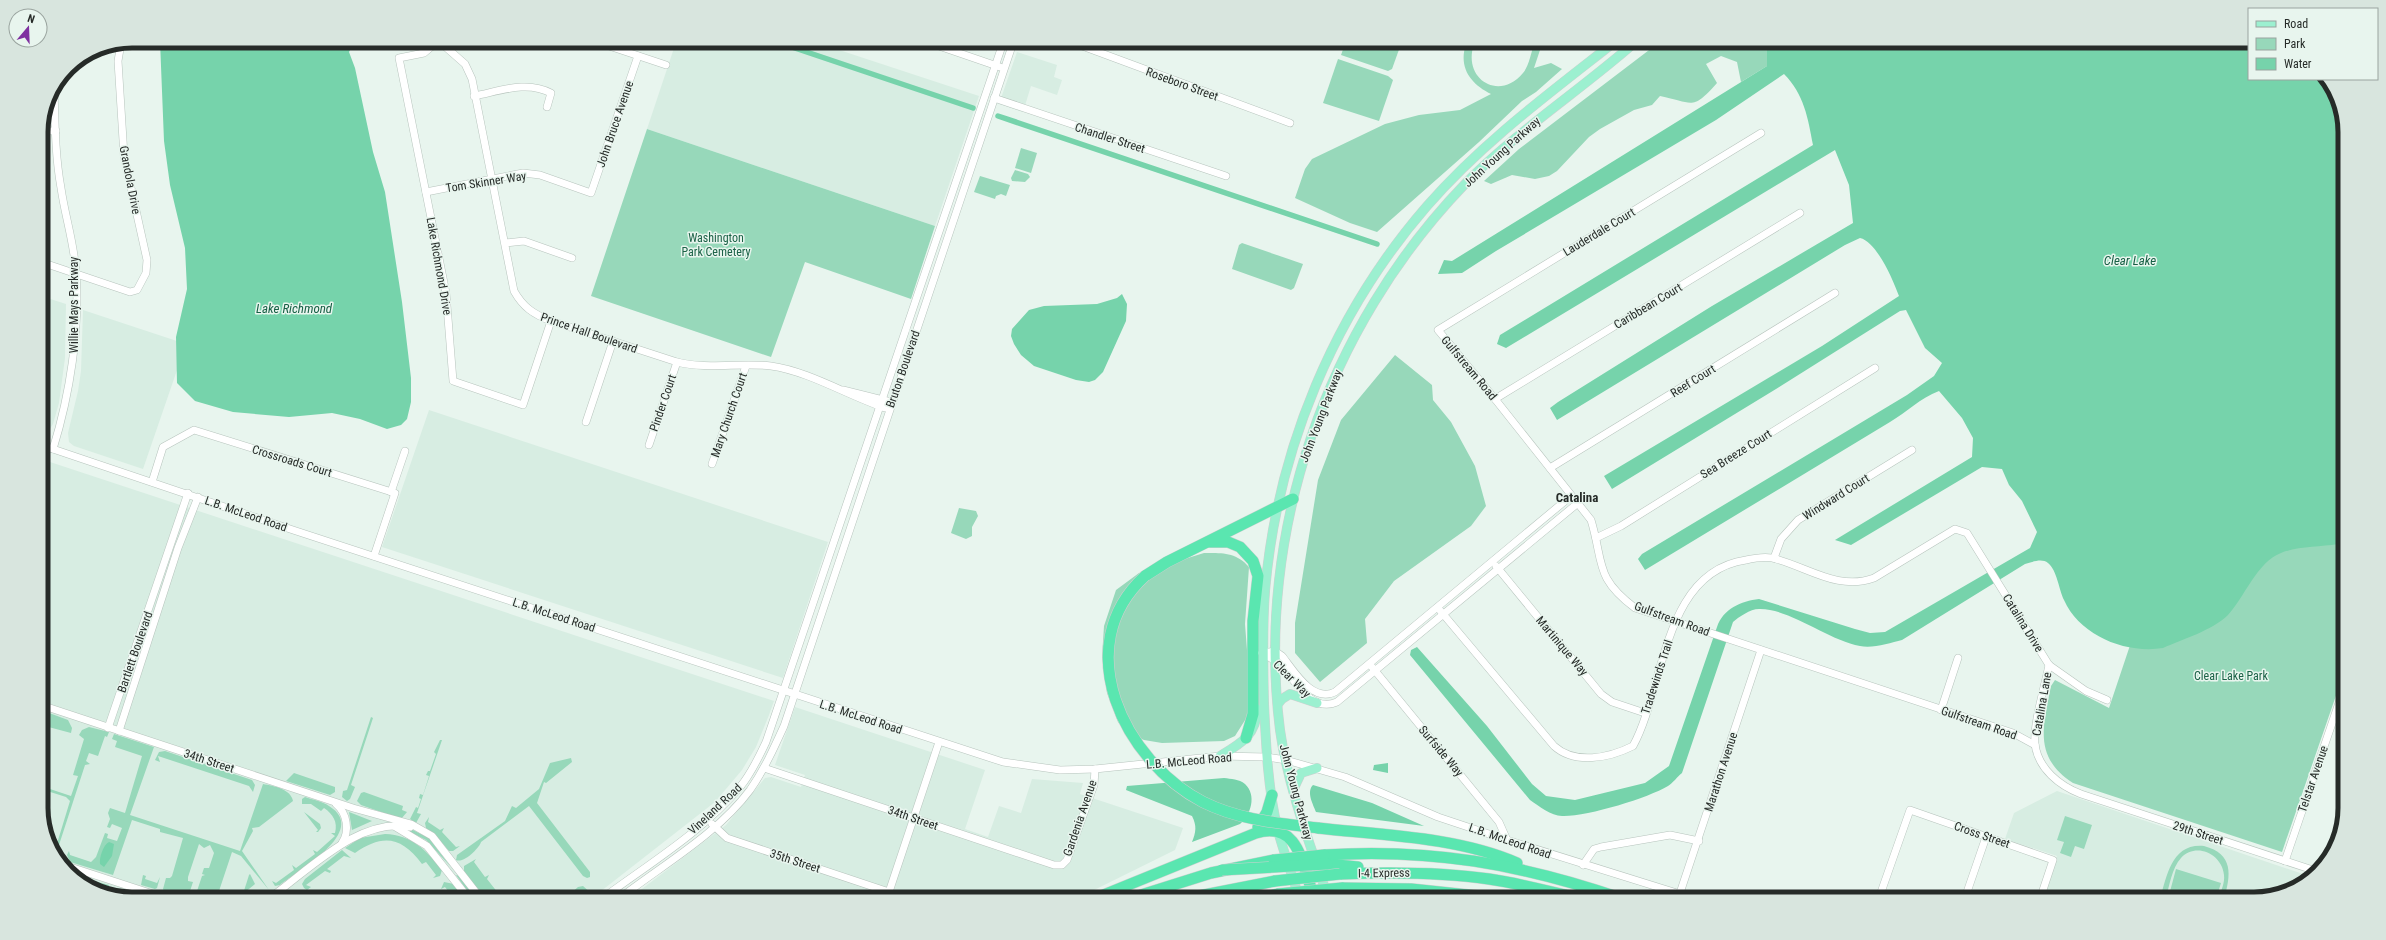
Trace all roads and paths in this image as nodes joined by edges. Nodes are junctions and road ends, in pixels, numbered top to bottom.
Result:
1 (430, 48) edge
2 (445, 48) edge
3 (615, 48) edge
4 (945, 48) edge
5 (1001, 48) edge
6 (1011, 48) edge
7 (1088, 48) edge
8 (1607, 48) edge
9 (1628, 48) edge
10 (120, 49) edge
11 (638, 56) junction
12 (666, 65) dead end
13 (996, 65) junction
14 (1004, 68) junction
15 (474, 96) junction
16 (994, 98) junction
17 (55, 99) edge
18 (547, 107) dead end
19 (1290, 123) dead end
20 (48, 131) edge
21 (56, 131) junction
22 (1761, 133) dead end
23 (1226, 176) dead end
24 (491, 179) junction
25 (426, 192) junction
26 (591, 193) joint
27 (1800, 213) dead end
28 (944, 220) junction
29 (952, 223) junction
30 (505, 243) junction
31 (572, 258) dead end
32 (48, 264) edge
33 (76, 274) junction
34 (1835, 293) dead end
35 (551, 321) junction
36 (910, 321) junction
37 (918, 324) junction
38 (1438, 330) joint
39 (613, 341) junction
40 (677, 362) junction
41 (746, 366) junction
42 (1875, 368) dead end
43 (1495, 399) junction
44 (882, 404) junction
45 (890, 406) junction
46 (586, 422) dead end
47 (650, 445) dead end
48 (48, 447) edge
49 (53, 449) junction
50 (1912, 450) dead end
51 (404, 451) dead end
52 (712, 464) dead end
53 (1550, 468) junction
54 (152, 482) junction
55 (391, 492) junction
56 (188, 494) junction
57 (1572, 496) junction
58 (198, 497) junction
59 (850, 498) junction
60 (1293, 499) junction
61 (859, 501) junction
62 (1578, 503) junction
63 (1277, 507) junction
64 (1955, 529) joint
65 (1596, 538) junction
66 (1210, 542) junction
67 (374, 556) junction
68 (1774, 558) junction
69 (1493, 561) junction
70 (1498, 569) junction
71 (160, 576) junction
72 (1438, 608) junction
73 (1443, 614) junction
74 (1675, 621) junction
75 (153, 628) junction
76 (1761, 650) junction
77 (1275, 651) junction
78 (1262, 653) junction
79 (1958, 658) dead end
80 (1276, 661) junction
81 (1369, 664) junction
82 (2049, 665) junction
83 (1374, 671) junction
84 (1263, 678) junction
85 (785, 692) junction
86 (794, 695) junction
87 (2107, 700) dead end
88 (1317, 703) junction
89 (1278, 704) junction
90 (2338, 706) edge
91 (48, 708) edge
92 (1941, 710) junction
93 (1645, 713) junction
94 (108, 728) junction
95 (119, 731) junction
96 (1246, 738) junction
97 (939, 742) junction
98 (2035, 745) junction
99 (1220, 756) junction
100 (1267, 757) junction
101 (1286, 760) junction
102 (764, 768) junction
103 (1317, 768) junction
104 (1095, 769) junction
105 (1293, 790) junction
106 (2081, 794) joint
107 (1272, 795) junction
108 (334, 802) junction
109 (377, 816) junction
110 (708, 818) junction
111 (914, 818) junction
112 (395, 827) junction
113 (714, 827) junction
114 (1278, 831) junction
115 (359, 834) junction
116 (408, 834) junction
117 (432, 836) junction
118 (1247, 837) junction
119 (1986, 837) junction
120 (1507, 840) junction
121 (1699, 841) junction
122 (341, 845) junction
123 (1326, 860) junction
124 (2285, 861) junction
125 (1062, 865) joint
126 (1583, 865) junction
127 (74, 868) edge
128 (2311, 869) edge
129 (1222, 870) junction
130 (1410, 872) junction
131 (1536, 872) junction
132 (147, 892) edge
133 (278, 892) edge
134 (464, 892) edge
135 (476, 892) edge
136 (611, 892) edge
137 (628, 892) edge
138 (883, 892) edge
139 (890, 892) edge
140 (1111, 892) edge
141 (1151, 892) edge
142 (1218, 892) edge
143 (1297, 892) edge
144 (1299, 892) edge
145 (1312, 892) edge
146 (1326, 892) edge
147 (1439, 892) edge
148 (1550, 892) edge
149 (1601, 892) edge
150 (1677, 892) edge
151 (1680, 892) edge
152 (1881, 892) edge
153 (1967, 892) edge
154 (2042, 892) edge

1 - 25 street, Lake Richmond Drive
2 - 15 street, Prince Hall Boulevard
3 - 11 street
4 - 13 street
5 - 13 street, Bruton Boulevard
6 - 14 street, Bruton Boulevard
7 - 19 street, Roseboro Street
8 - 63 main road, John Young Parkway
9 - 60 main road, John Young Parkway
10 - 33 street, Grandola Drive
11 - 12 street
11 - 26 street, John Bruce Avenue
13 - 14 street
13 - 28 street, Bruton Boulevard
14 - 16 street, Bruton Boulevard
15 - 18 street
15 - 24 street, Prince Hall Boulevard
16 - 23 street, Chandler Street
16 - 29 street, Bruton Boulevard
17 - 21 street, Willie Mays Parkway
20 - 21 street
21 - 33 street, Willie Mays Parkway
22 - 38 street, Lauderdale Court
24 - 25 street, Tom Skinner Way
24 - 26 street, Tom Skinner Way
24 - 30 street, Prince Hall Boulevard
25 - 35 street, Lake Richmond Drive
27 - 43 street, Caribbean Court
28 - 29 street
28 - 36 street, Bruton Boulevard
29 - 37 street, Bruton Boulevard
30 - 31 street
30 - 35 street, Prince Hall Boulevard
32 - 33 street
33 - 49 street, Willie Mays Parkway
34 - 53 street, Reef Court
35 - 39 street, Prince Hall Boulevard
36 - 37 street
36 - 44 street, Bruton Boulevard
37 - 45 street, Bruton Boulevard
38 - 43 street, Gulfstream Road
39 - 40 street, Prince Hall Boulevard
39 - 46 street
40 - 41 street, Prince Hall Boulevard
40 - 47 street, Pinder Court
41 - 44 street, Prince Hall Boulevard
41 - 52 street, Mary Church Court
42 - 65 street, Sea Breeze Court
43 - 53 street, Gulfstream Road
44 - 45 street, Prince Hall Boulevard
44 - 59 street, Bruton Boulevard
45 - 61 street, Bruton Boulevard
48 - 49 street, L.B. McLeod Road
49 - 54 street, L.B. McLeod Road
50 - 68 street, Windward Court
51 - 55 street
53 - 57 street, Gulfstream Road
54 - 55 street, Crossroads Court
54 - 56 street, L.B. McLeod Road
55 - 67 street
56 - 58 street, L.B. McLeod Road
56 - 71 street, Bartlett Boulevard
57 - 62 street, Gulfstream Road
57 - 69 street, Clear Way
58 - 67 street, L.B. McLeod Road
58 - 75 street, Bartlett Boulevard
59 - 61 street
59 - 85 street, Bruton Boulevard
60 - 63 highway
60 - 77 main road, John Young Parkway
61 - 86 street, Bruton Boulevard
62 - 65 street, Gulfstream Road
62 - 70 street, Clear Way
63 - 66 highway
63 - 78 main road, John Young Parkway
64 - 68 street, Tradewinds Trail
64 - 82 street, Catalina Drive
65 - 74 street, Gulfstream Road
66 - 96 highway
66 - 131 highway, bridge
67 - 85 street, L.B. McLeod Road
68 - 74 street, Tradewinds Trail
69 - 70 street, Martinique Way
69 - 72 street, Clear Way
70 - 73 street, Clear Way
70 - 93 street, Martinique Way
71 - 75 street, Bartlett Boulevard
71 - 94 street, Bartlett Boulevard
72 - 73 street, Tradewinds Trail
72 - 81 street, Clear Way
73 - 83 street, Clear Way
73 - 93 street, Tradewinds Trail
74 - 76 street, Gulfstream Road
74 - 93 street, Tradewinds Trail
75 - 95 street, Bartlett Boulevard
76 - 92 street, Gulfstream Road
76 - 121 street, Marathon Avenue
77 - 78 street, Clear Way
77 - 80 main road, John Young Parkway
77 - 81 street, Clear Way
78 - 80 street, Clear Way
78 - 84 main road, John Young Parkway
79 - 92 street
80 - 88 street, Clear Way
80 - 89 main road, John Young Parkway
81 - 83 street, Surfside Way
82 - 87 street, Catalina Drive
82 - 98 street, Catalina Lane
83 - 88 street, Clear Way
83 - 120 street, Surfside Way
84 - 96 main road
84 - 100 main road, John Young Parkway
85 - 86 street, L.B. McLeod Road
85 - 110 street, Vineland Road
86 - 97 street, L.B. McLeod Road
86 - 102 street, Vineland Road
88 - 89 main road
89 - 101 main road, John Young Parkway
90 - 124 street, Telstar Avenue
91 - 94 street, 34th Street
92 - 98 street, Gulfstream Road
94 - 95 street, 34th Street
95 - 108 street, 34th Street
96 - 99 main road
97 - 104 street, L.B. McLeod Road
97 - 111 street
98 - 106 street, Catalina Lane
99 - 100 street, L.B. McLeod Road
99 - 104 street, L.B. McLeod Road
100 - 101 street, L.B. McLeod Road
100 - 107 main road, John Young Parkway
101 - 103 street, L.B. McLeod Road
101 - 105 main road, John Young Parkway
102 - 111 street, 34th Street
102 - 113 street, Vineland Road
103 - 105 main road
103 - 120 street, L.B. McLeod Road
104 - 125 street, Gardenia Avenue
105 - 146 main road, John Young Parkway
106 - 124 street, 29th Street
107 - 114 main road, John Young Parkway
107 - 118 highway
108 - 109 street, 34th Street
108 - 122 street
109 - 112 street, 34th Street
109 - 117 street, 34th Street
110 - 113 street, 35th Street
110 - 136 street, Vineland Road
111 - 125 street, 34th Street
111 - 139 street
112 - 115 street, 34th Street
112 - 116 street, 34th Street
112 - 117 street, 34th Street
113 - 137 street, Vineland Road
113 - 138 street, 35th Street
114 - 118 highway
114 - 143 main road, John Young Parkway
114 - 145 highway
115 - 116 street
115 - 122 street
116 - 134 street, 34th Street
117 - 135 street, 34th Street
118 - 140 highway
119 - 152 street, Cross Street
119 - 153 street
119 - 154 street, Cross Street
120 - 126 street, L.B. McLeod Road
121 - 126 street
121 - 151 street, Marathon Avenue
122 - 133 street
123 - 129 highway, bridge
123 - 129 highway, bridge
123 - 130 highway
123 - 131 highway
124 - 128 street, 29th Street
126 - 150 street, L.B. McLeod Road
127 - 132 street
129 - 141 highway
130 - 142 highway, I-4 Express, bridge
130 - 148 highway, I-4 Express
131 - 149 highway
144 - 147 highway, I-4 Express, bridge

